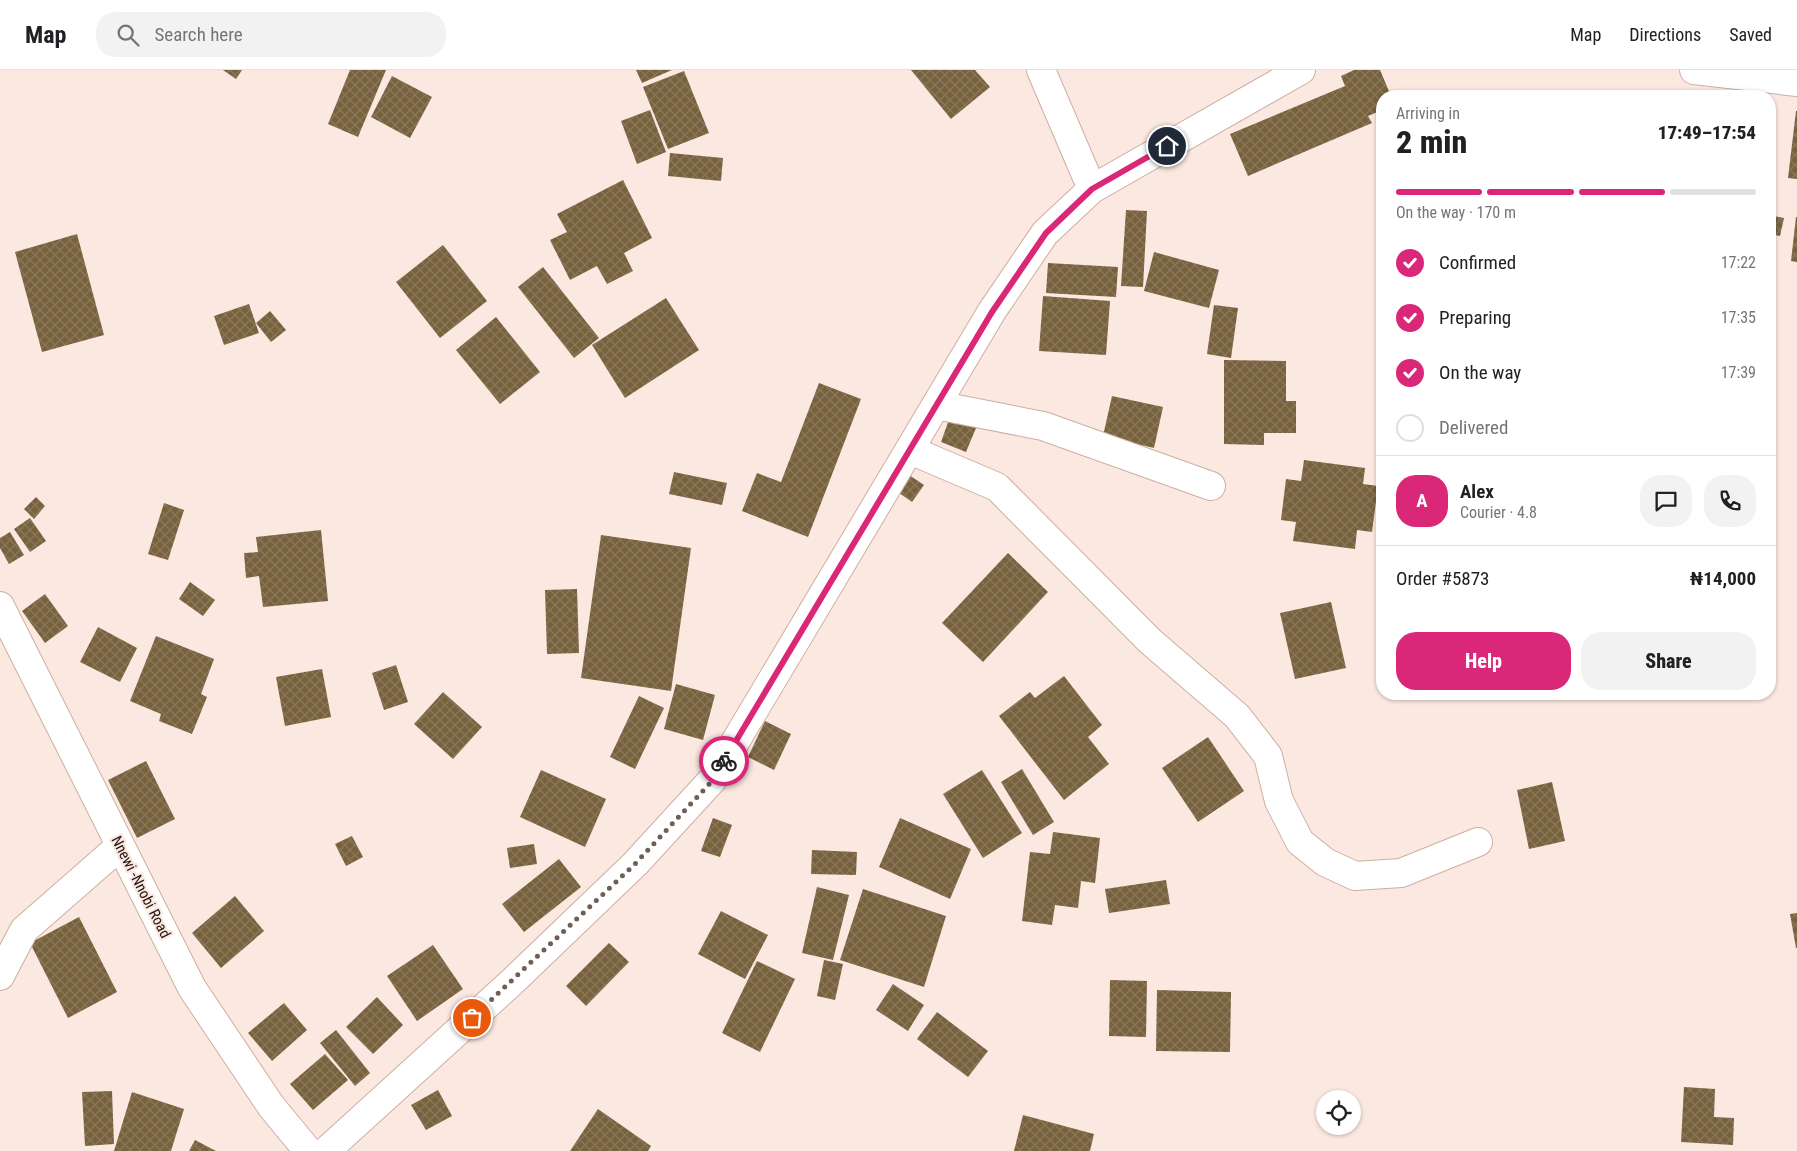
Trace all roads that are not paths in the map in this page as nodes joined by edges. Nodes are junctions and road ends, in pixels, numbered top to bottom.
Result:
1 (1041, 70) edge
2 (1301, 70) edge
3 (1694, 70) edge
4 (1797, 82) edge
5 (1092, 189) junction
6 (936, 405) junction
7 (910, 450) junction
8 (1211, 486) dead end
9 (0, 606) edge
10 (1478, 842) dead end
11 (120, 846) junction
12 (0, 976) edge
13 (308, 1151) edge
14 (326, 1151) edge

1 - 5 street
2 - 5 street
3 - 4 street
5 - 6 street
6 - 7 street
6 - 8 street
7 - 10 street
7 - 14 street
9 - 11 street, Nnewi -Nnobi Road
11 - 12 street
11 - 13 street, Nnewi -Nnobi Road

